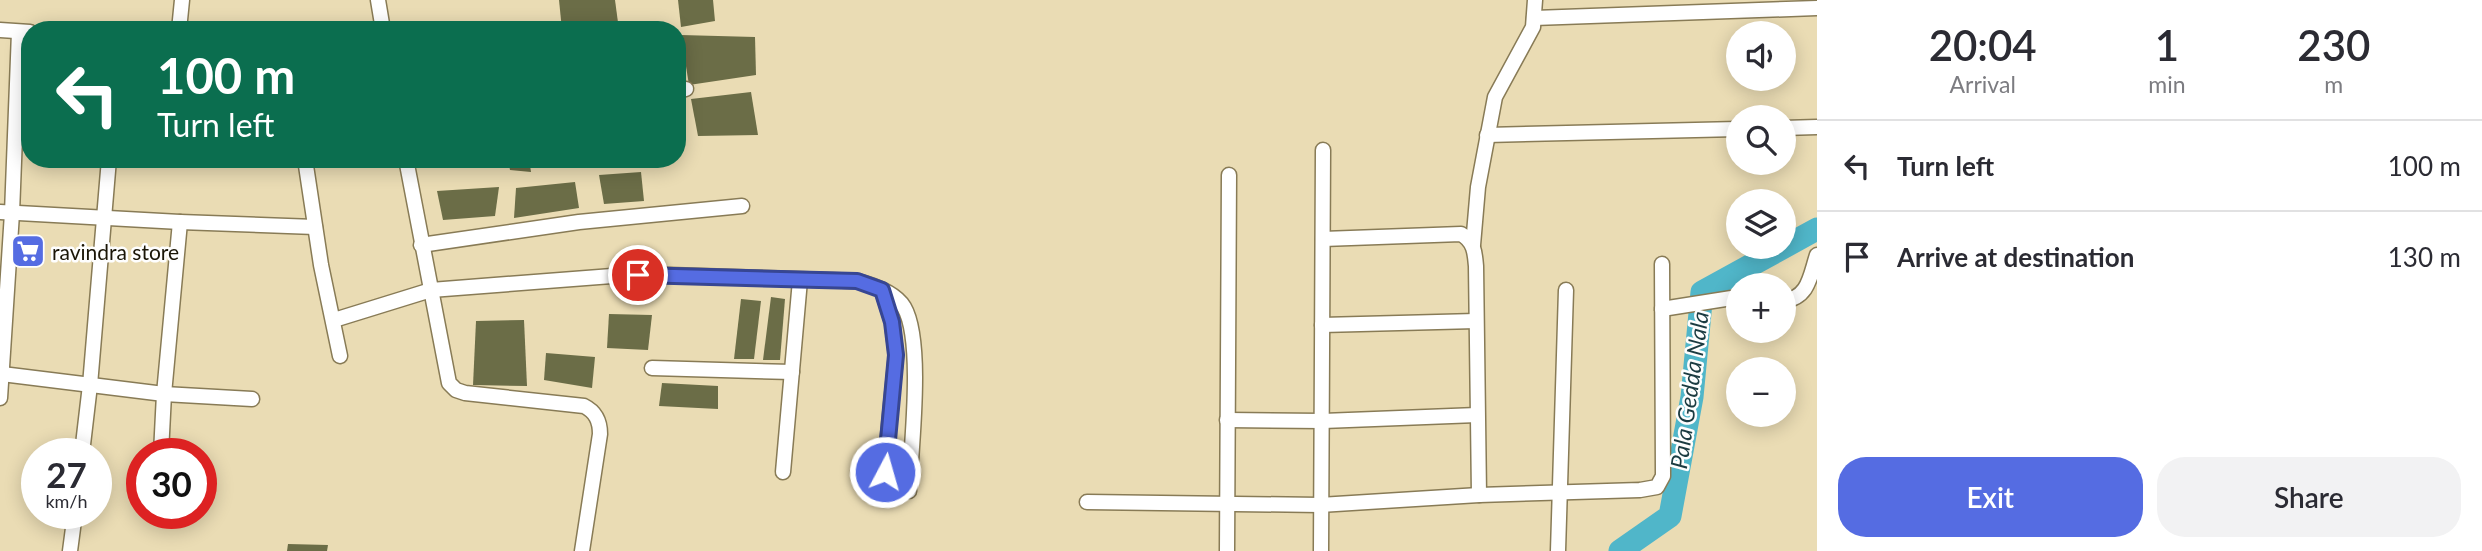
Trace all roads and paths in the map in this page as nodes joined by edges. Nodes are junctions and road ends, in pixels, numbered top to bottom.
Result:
1 (182, 0) edge
2 (378, 0) edge
3 (1535, 0) edge
4 (1817, 8) edge
5 (1534, 18) junction
6 (180, 21) edge
7 (382, 21) edge
8 (0, 30) edge
9 (21, 32) edge
10 (21, 53) edge
11 (1817, 127) edge
12 (1796, 128) edge
13 (1726, 129) edge
14 (1487, 135) junction
15 (8, 144) edge
16 (1323, 150) dead end
17 (107, 168) edge
18 (306, 168) edge
19 (408, 168) edge
20 (1229, 175) dead end
21 (742, 206) dead end
22 (6, 212) edge
23 (103, 218) junction
24 (180, 222) junction
25 (315, 227) junction
26 (1323, 239) junction
27 (421, 245) junction
28 (1472, 245) junction
29 (1817, 255) edge
30 (1662, 264) dead end
31 (800, 280) junction
32 (431, 290) junction
33 (882, 290) junction
34 (1566, 290) dead end
35 (1796, 297) edge
36 (1726, 298) edge
37 (4, 303) edge
38 (1662, 309) junction
39 (334, 320) junction
40 (1476, 321) junction
41 (1322, 325) junction
42 (340, 356) dead end
43 (652, 368) dead end
44 (792, 372) junction
45 (2, 374) junction
46 (90, 385) junction
47 (164, 394) junction
48 (0, 398) edge
49 (252, 399) dead end
50 (1477, 415) junction
51 (1227, 420) junction
52 (1324, 421) junction
53 (84, 438) edge
54 (162, 438) edge
55 (783, 472) dead end
56 (909, 491) dead end
57 (1559, 492) junction
58 (1479, 495) junction
59 (882, 497) dead end
60 (1087, 502) dead end
61 (1227, 505) junction
62 (1320, 505) junction
63 (73, 529) edge
64 (70, 551) edge
65 (582, 551) edge
66 (1227, 551) edge
67 (1321, 551) edge
68 (1558, 551) edge

1 - 6 street
2 - 7 street
3 - 5 street
4 - 5 street
5 - 14 street
8 - 9 street
10 - 15 street
11 - 12 street
13 - 14 street
14 - 28 street
15 - 22 street
16 - 26 street
17 - 23 street
18 - 25 street
19 - 27 street
20 - 51 street
21 - 27 street
22 - 23 street
22 - 37 street
23 - 24 street
23 - 46 street
24 - 25 street
24 - 47 street
25 - 39 street
26 - 28 street
26 - 41 street
27 - 32 street
28 - 40 street
29 - 35 street
30 - 38 street
31 - 32 street
31 - 33 street
31 - 44 street
32 - 39 street
32 - 65 street
33 - 56 street
33 - 59 street
34 - 57 street
36 - 38 street
37 - 45 street
38 - 57 street
39 - 42 street
40 - 41 street
40 - 50 street
41 - 52 street
43 - 44 street
44 - 55 street
45 - 46 street
45 - 48 street
46 - 47 street
46 - 53 street
47 - 49 street
47 - 54 street
50 - 52 street
50 - 58 street
51 - 52 street
51 - 61 street
52 - 62 street
57 - 58 street
57 - 68 street
58 - 62 street
60 - 61 street
61 - 62 street
61 - 66 street
62 - 67 street
63 - 64 street

